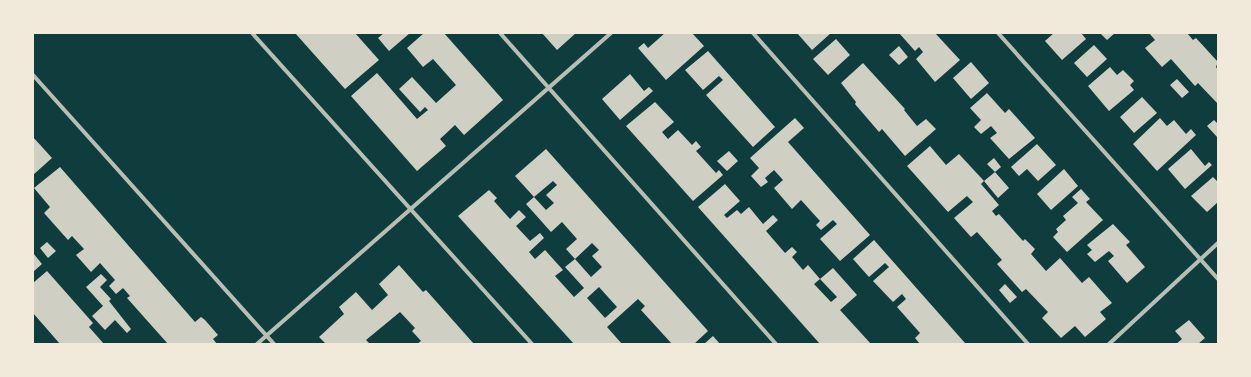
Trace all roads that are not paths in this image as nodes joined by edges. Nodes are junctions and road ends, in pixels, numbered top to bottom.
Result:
1 (252, 33) edge
2 (500, 33) edge
3 (611, 33) edge
4 (753, 33) edge
5 (998, 33) edge
6 (33, 75) edge
7 (549, 88) junction
8 (410, 209) junction
9 (1218, 243) edge
10 (1200, 259) junction
11 (1218, 279) edge
12 (267, 336) junction
13 (257, 344) edge
14 (274, 344) edge
15 (532, 344) edge
16 (776, 344) edge
17 (1028, 344) edge
18 (1108, 344) edge

1 - 8 street
2 - 7 street
3 - 7 street
4 - 17 street
5 - 10 street
6 - 12 street
7 - 8 street
7 - 16 street
8 - 12 street
8 - 15 street
9 - 10 street
10 - 11 street
10 - 18 street
12 - 13 street
12 - 14 street

